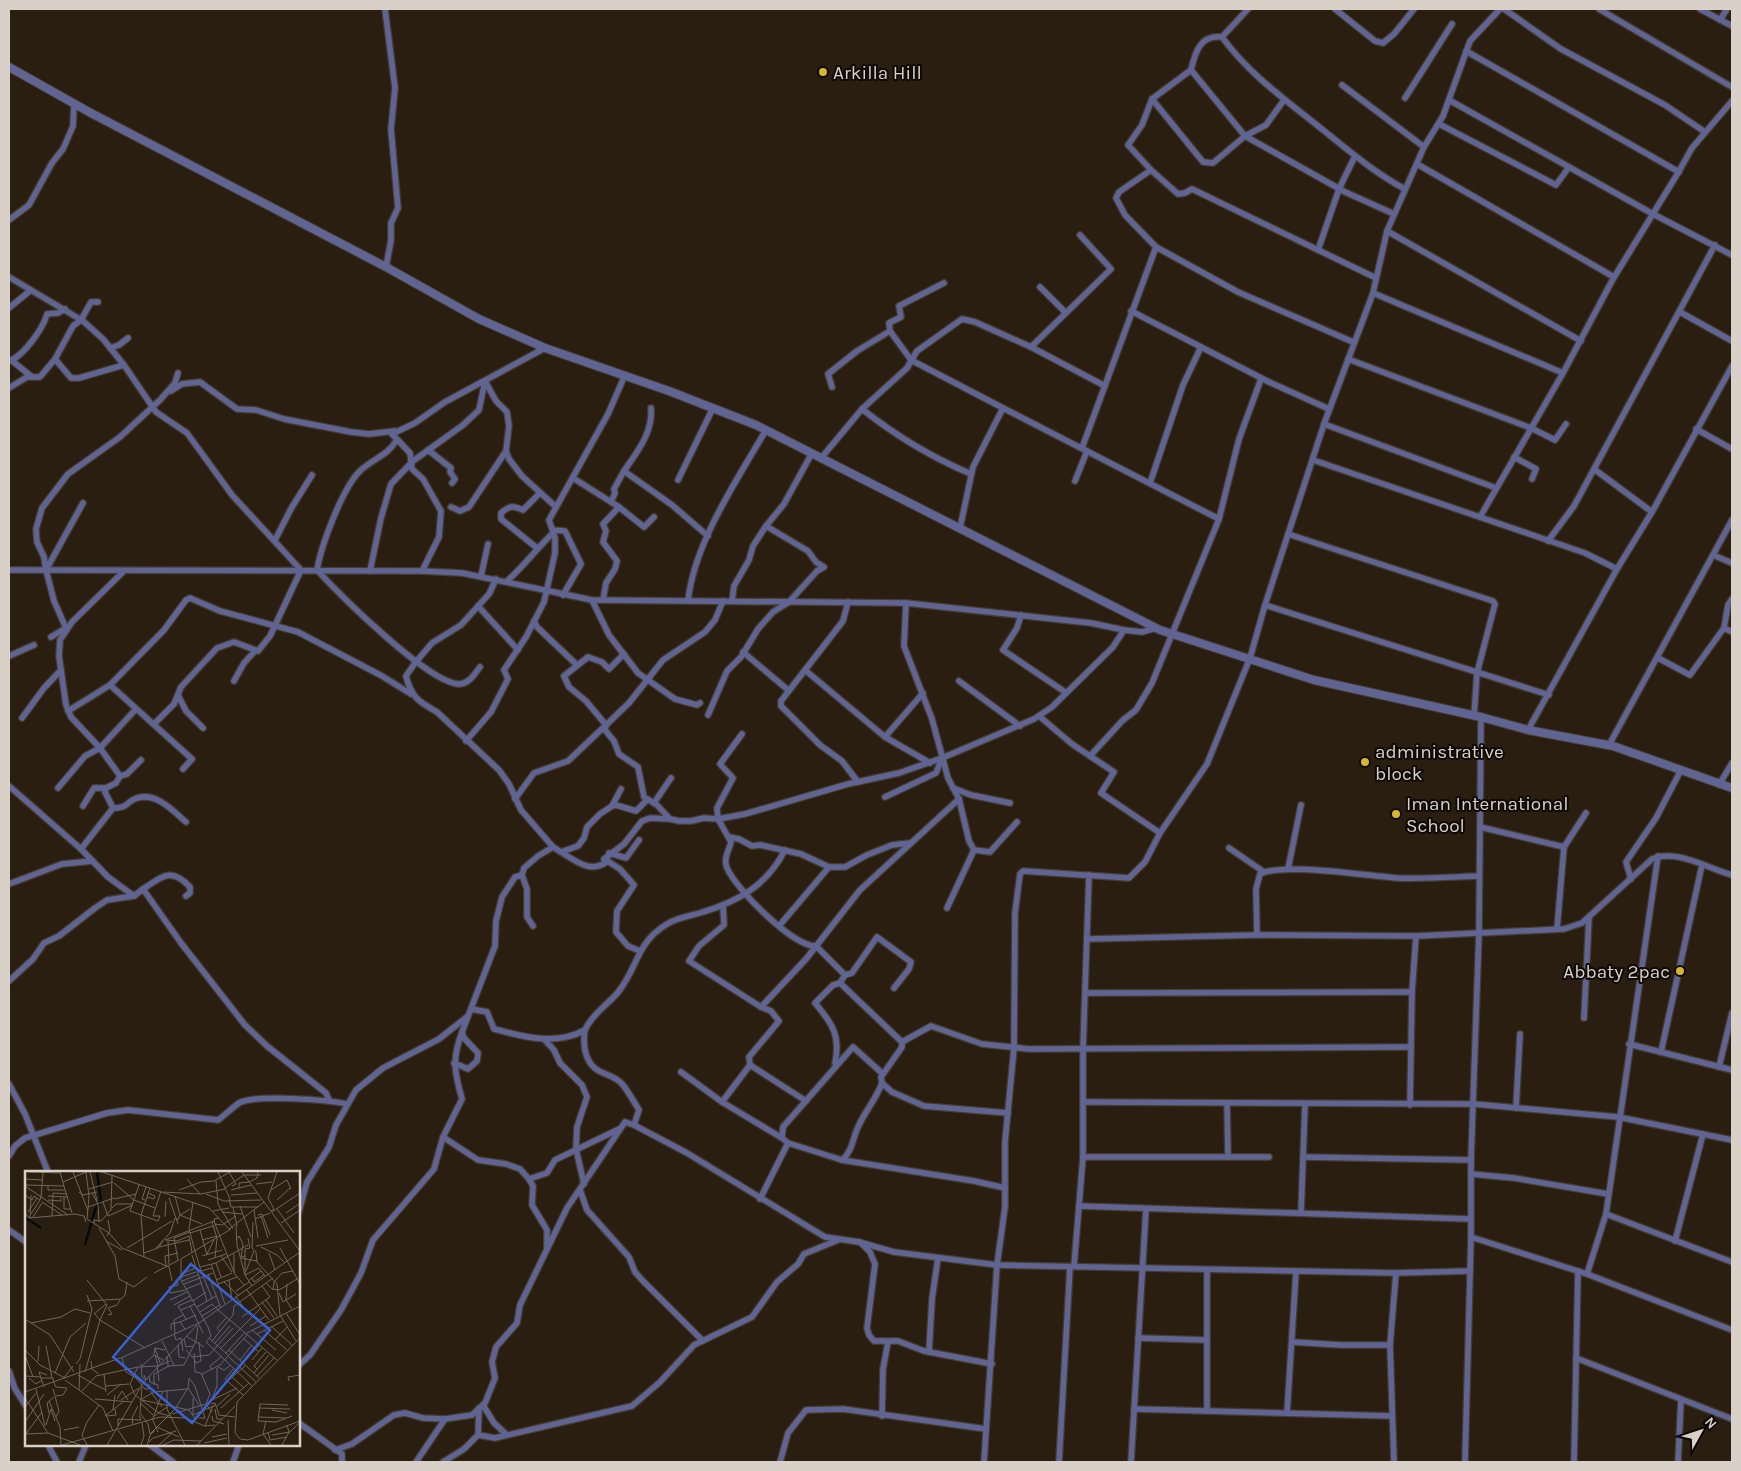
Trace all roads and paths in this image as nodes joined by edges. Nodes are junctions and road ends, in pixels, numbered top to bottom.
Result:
1 (385, 9) edge
2 (1248, 9) edge
3 (1335, 9) edge
4 (1414, 9) edge
5 (1500, 9) edge
6 (1504, 9) edge
7 (1599, 9) edge
8 (1700, 9) edge
9 (1727, 9) edge
10 (1720, 20) junction
11 (1452, 24) dead end
12 (1732, 26) edge
13 (1222, 37) junction
14 (1466, 51) junction
15 (9, 68) edge
16 (1190, 70) junction
17 (1342, 85) dead end
18 (1732, 87) edge
19 (1405, 98) dead end
20 (1152, 99) junction
21 (1284, 100) junction
22 (1449, 100) junction
23 (1732, 101) edge
24 (74, 104) junction
25 (1439, 124) junction
26 (1705, 132) junction
27 (1245, 136) junction
28 (1424, 147) junction
29 (1355, 156) junction
30 (1416, 164) junction
31 (1569, 167) junction
32 (1151, 170) junction
33 (1679, 172) junction
34 (1339, 189) junction
35 (1405, 189) junction
36 (1394, 214) junction
37 (1653, 214) junction
38 (9, 220) edge
39 (1387, 232) junction
40 (1080, 235) dead end
41 (1715, 245) junction
42 (1156, 246) junction
43 (1318, 250) junction
44 (1732, 255) edge
45 (386, 267) junction
46 (9, 277) edge
47 (1614, 277) junction
48 (1376, 278) junction
49 (944, 283) dead end
50 (1040, 287) dead end
51 (31, 290) junction
52 (1373, 293) junction
53 (98, 302) dead end
54 (9, 308) edge
55 (65, 309) junction
56 (1132, 311) junction
57 (1680, 312) junction
58 (1066, 313) junction
59 (81, 320) junction
60 (890, 331) junction
61 (128, 338) dead end
62 (1581, 341) junction
63 (1732, 341) edge
64 (1353, 342) junction
65 (1031, 347) junction
66 (1201, 347) junction
67 (110, 348) junction
68 (545, 348) junction
69 (55, 359) junction
70 (1348, 359) junction
71 (10, 360) edge
72 (911, 360) junction
73 (124, 365) junction
74 (1732, 366) edge
75 (178, 373) dead end
76 (1563, 373) junction
77 (625, 376) junction
78 (32, 377) junction
79 (1261, 378) junction
80 (485, 381) junction
81 (1105, 386) junction
82 (832, 387) dead end
83 (9, 388) edge
84 (152, 407) junction
85 (651, 408) dead end
86 (713, 408) junction
87 (1003, 408) junction
88 (862, 409) junction
89 (1329, 409) junction
90 (1324, 424) junction
91 (1566, 424) dead end
92 (1530, 428) junction
93 (1696, 429) junction
94 (766, 430) junction
95 (395, 431) junction
96 (396, 441) junction
97 (1732, 449) edge
98 (428, 450) junction
99 (1084, 450) junction
100 (506, 451) junction
101 (812, 453) junction
102 (822, 457) junction
103 (1514, 457) junction
104 (1313, 460) junction
105 (413, 461) junction
106 (1594, 469) junction
107 (624, 471) junction
108 (972, 474) junction
109 (312, 475) dead end
110 (574, 478) junction
111 (1532, 479) dead end
112 (678, 480) dead end
113 (1075, 481) dead end
114 (452, 483) dead end
115 (1150, 483) junction
116 (1496, 488) junction
117 (540, 492) junction
118 (610, 502) junction
119 (82, 503) dead end
120 (451, 507) dead end
121 (556, 507) junction
122 (619, 507) junction
123 (1652, 512) junction
124 (654, 517) dead end
125 (1480, 517) junction
126 (1219, 518) junction
127 (1732, 520) edge
128 (766, 526) junction
129 (960, 528) junction
130 (554, 531) junction
131 (1288, 534) junction
132 (708, 536) junction
133 (275, 540) junction
134 (1548, 541) junction
135 (488, 544) dead end
136 (537, 548) junction
137 (1713, 555) junction
138 (1732, 563) edge
139 (1617, 568) junction
140 (9, 570) edge
141 (46, 570) junction
142 (301, 570) junction
143 (317, 570) junction
144 (124, 571) junction
145 (370, 571) junction
146 (422, 571) junction
147 (480, 576) junction
148 (496, 579) junction
149 (506, 582) junction
150 (546, 591) junction
151 (563, 595) junction
152 (1732, 599) edge
153 (592, 600) junction
154 (604, 600) junction
155 (688, 601) junction
156 (723, 601) junction
157 (732, 601) junction
158 (789, 602) junction
159 (848, 602) junction
160 (906, 603) junction
161 (1265, 605) junction
162 (478, 606) junction
163 (1022, 615) junction
164 (534, 621) junction
165 (274, 625) junction
166 (66, 628) junction
167 (1156, 628) junction
168 (1724, 628) junction
169 (1124, 630) junction
170 (1732, 632) edge
171 (1172, 633) junction
172 (51, 637) dead end
173 (34, 645) dead end
174 (518, 650) junction
175 (255, 652) junction
176 (743, 652) junction
177 (624, 654) junction
178 (9, 656) edge
179 (1250, 658) junction
180 (1658, 658) junction
181 (417, 662) junction
182 (578, 665) junction
183 (480, 667) dead end
184 (61, 670) junction
185 (805, 670) junction
186 (1477, 673) junction
187 (647, 679) junction
188 (234, 681) dead end
189 (958, 681) dead end
190 (110, 685) junction
191 (788, 690) junction
192 (1065, 692) junction
193 (923, 693) junction
194 (178, 694) junction
195 (411, 694) junction
196 (1549, 695) junction
197 (700, 703) dead end
198 (135, 710) junction
199 (68, 711) junction
200 (708, 715) dead end
201 (1039, 716) junction
202 (1478, 716) junction
203 (22, 718) dead end
204 (154, 724) junction
205 (606, 725) junction
206 (1020, 726) junction
207 (203, 728) dead end
208 (1528, 730) junction
209 (742, 734) dead end
210 (885, 737) junction
211 (466, 740) junction
212 (1608, 745) junction
213 (100, 748) junction
214 (1090, 756) junction
215 (942, 758) junction
216 (141, 760) dead end
217 (930, 763) junction
218 (1732, 763) edge
219 (183, 769) dead end
220 (1682, 770) junction
221 (120, 776) junction
222 (670, 778) dead end
223 (858, 782) junction
224 (1719, 785) junction
225 (9, 786) edge
226 (58, 788) dead end
227 (106, 788) junction
228 (953, 788) junction
229 (1732, 788) edge
230 (621, 789) dead end
231 (885, 797) dead end
232 (958, 799) junction
233 (515, 800) junction
234 (647, 800) junction
235 (654, 803) junction
236 (1010, 803) dead end
237 (1301, 805) dead end
238 (83, 806) dead end
239 (612, 806) junction
240 (113, 808) junction
241 (1586, 813) dead end
242 (670, 819) junction
243 (718, 819) junction
244 (186, 822) dead end
245 (1017, 822) dead end
246 (1480, 827) junction
247 (1160, 833) junction
248 (729, 837) junction
249 (639, 840) dead end
250 (910, 843) junction
251 (553, 847) junction
252 (1564, 847) junction
253 (1229, 848) dead end
254 (81, 850) junction
255 (785, 850) junction
256 (974, 850) junction
257 (562, 852) junction
258 (609, 853) junction
259 (1658, 856) junction
260 (608, 860) junction
261 (92, 861) junction
262 (1702, 865) junction
263 (829, 867) junction
264 (1288, 869) junction
265 (1264, 872) junction
266 (522, 875) junction
267 (1089, 875) junction
268 (1732, 875) edge
269 (1479, 876) junction
270 (1631, 879) junction
271 (9, 884) edge
272 (143, 890) junction
273 (748, 895) junction
274 (134, 896) junction
275 (186, 896) dead end
276 (723, 905) junction
277 (947, 908) dead end
278 (1589, 917) junction
279 (533, 926) dead end
280 (779, 926) junction
281 (1557, 930) junction
282 (1479, 932) junction
283 (1258, 935) junction
284 (1416, 936) junction
285 (1087, 939) junction
286 (816, 946) junction
287 (640, 951) junction
288 (845, 976) junction
289 (9, 981) edge
290 (840, 983) junction
291 (894, 988) dead end
292 (1412, 992) junction
293 (1086, 993) junction
294 (761, 1006) junction
295 (471, 1009) junction
296 (1732, 1013) edge
297 (468, 1016) junction
298 (1584, 1018) dead end
299 (585, 1030) junction
300 (462, 1032) junction
301 (1520, 1034) dead end
302 (544, 1039) junction
303 (902, 1042) junction
304 (1629, 1044) junction
305 (1411, 1047) junction
306 (1014, 1048) junction
307 (1083, 1049) junction
308 (1661, 1052) junction
309 (454, 1063) junction
310 (750, 1065) junction
311 (835, 1065) junction
312 (1719, 1067) junction
313 (1732, 1070) edge
314 (680, 1072) dead end
315 (883, 1074) junction
316 (882, 1083) junction
317 (9, 1084) edge
318 (329, 1100) junction
319 (806, 1101) junction
320 (722, 1102) junction
321 (1085, 1102) junction
322 (1227, 1103) junction
323 (347, 1104) junction
324 (1474, 1104) junction
325 (1305, 1105) junction
326 (1410, 1105) junction
327 (1516, 1108) junction
328 (1008, 1113) junction
329 (1618, 1117) junction
330 (634, 1125) junction
331 (620, 1128) junction
332 (1703, 1134) junction
333 (33, 1135) junction
334 (442, 1137) junction
335 (782, 1138) junction
336 (1732, 1140) edge
337 (788, 1143) junction
338 (576, 1149) junction
339 (9, 1156) edge
340 (1083, 1157) junction
341 (1228, 1157) junction
342 (1269, 1157) dead end
343 (1303, 1157) junction
344 (842, 1160) junction
345 (1470, 1160) junction
346 (48, 1171) edge
347 (1471, 1174) junction
348 (529, 1179) junction
349 (582, 1187) junction
350 (1005, 1188) junction
351 (1608, 1194) junction
352 (760, 1199) junction
353 (1079, 1206) junction
354 (300, 1208) edge
355 (1146, 1209) junction
356 (1301, 1213) junction
357 (1606, 1214) junction
358 (1470, 1219) junction
359 (9, 1230) edge
360 (1471, 1237) junction
361 (839, 1239) junction
362 (25, 1241) edge
363 (1675, 1241) junction
364 (859, 1242) junction
365 (547, 1250) junction
366 (938, 1258) junction
367 (1732, 1262) edge
368 (996, 1266) junction
369 (1072, 1266) junction
370 (1143, 1268) junction
371 (1207, 1270) junction
372 (1470, 1271) junction
373 (1578, 1271) junction
374 (1296, 1272) junction
375 (1396, 1273) junction
376 (1586, 1274) junction
377 (1732, 1330) edge
378 (1138, 1338) junction
379 (1207, 1340) junction
380 (703, 1341) junction
381 (888, 1342) junction
382 (1292, 1342) junction
383 (1390, 1345) junction
384 (929, 1352) junction
385 (1576, 1358) junction
386 (300, 1364) edge
387 (992, 1364) junction
388 (9, 1371) edge
389 (1680, 1400) junction
390 (25, 1404) edge
391 (481, 1406) junction
392 (1134, 1409) junction
393 (1206, 1411) junction
394 (1287, 1413) junction
395 (882, 1416) junction
396 (1392, 1416) junction
397 (445, 1419) junction
398 (1732, 1419) edge
399 (300, 1424) edge
400 (986, 1429) junction
401 (478, 1435) junction
402 (507, 1435) junction
403 (49, 1446) edge
404 (86, 1446) edge
405 (151, 1446) edge
406 (239, 1446) edge
407 (335, 1450) junction
408 (57, 1462) edge
409 (79, 1462) edge
410 (173, 1462) edge
411 (233, 1462) edge
412 (342, 1462) edge
413 (416, 1462) edge
414 (443, 1462) edge
415 (780, 1462) edge
416 (984, 1462) edge
417 (1059, 1462) edge
418 (1131, 1462) edge
419 (1394, 1462) edge
420 (1465, 1462) edge
421 (1574, 1462) edge
422 (1678, 1462) edge

1 - 45 street
2 - 13 street
3 - 4 street
5 - 14 street
6 - 26 street
7 - 18 street
8 - 10 street
9 - 10 street
10 - 12 street
11 - 19 street
13 - 16 street
13 - 21 street
14 - 22 street
14 - 33 street
15 - 24 street
16 - 20 street
16 - 27 street
17 - 28 street
20 - 27 street
20 - 32 street
21 - 27 street
21 - 29 street
22 - 25 street
22 - 31 street
23 - 26 street
24 - 38 street
24 - 45 street
25 - 28 street
25 - 31 street
26 - 33 street
27 - 34 street
28 - 30 street
29 - 34 street
29 - 35 street
30 - 35 street
30 - 47 street
31 - 37 street
32 - 42 street
32 - 43 street
33 - 37 street
34 - 36 street
34 - 43 street
35 - 36 street
36 - 39 street
37 - 41 street
37 - 47 street
39 - 48 street
39 - 62 street
40 - 58 street
41 - 44 street
41 - 57 street
42 - 56 street
42 - 64 street
43 - 48 street
45 - 68 street
46 - 51 street
47 - 62 street
48 - 52 street
49 - 60 street
50 - 58 street
51 - 54 street
51 - 55 street
52 - 64 street
52 - 76 street
53 - 59 street
55 - 59 street
55 - 71 street
56 - 66 street
56 - 81 street
57 - 63 street
57 - 106 street
58 - 65 street
59 - 67 street
59 - 69 street
60 - 72 street
60 - 82 street
61 - 67 street
62 - 76 street
64 - 70 street
65 - 72 street
65 - 81 street
66 - 79 street
66 - 115 street
67 - 73 street
68 - 77 street
68 - 80 street
69 - 73 street
69 - 78 street
70 - 89 street
70 - 92 street
71 - 78 street
72 - 87 street
72 - 88 street
73 - 84 street
74 - 93 street
75 - 84 street
76 - 92 street
77 - 86 street
77 - 110 street
78 - 83 street
79 - 89 street
79 - 126 street
80 - 95 street
80 - 98 street
80 - 100 street
81 - 99 street
84 - 95 street
84 - 133 street
84 - 141 street
85 - 107 street
86 - 94 street
86 - 112 street
87 - 99 street
87 - 108 street
88 - 102 street
88 - 108 street
89 - 90 street
90 - 104 street
90 - 116 street
91 - 92 street
92 - 103 street
93 - 97 street
93 - 123 street
94 - 101 street
94 - 132 street
95 - 96 street
96 - 105 street
96 - 143 street
98 - 105 street
98 - 114 street
99 - 113 street
99 - 115 street
100 - 117 street
100 - 120 street
101 - 102 street
101 - 128 street
102 - 129 street
103 - 111 street
103 - 116 street
104 - 125 street
104 - 131 street
105 - 145 street
105 - 146 street
106 - 123 street
106 - 134 street
107 - 118 street
107 - 132 street
108 - 129 street
109 - 133 street
110 - 118 street
110 - 121 street
115 - 126 street
116 - 125 street
117 - 121 street
117 - 136 street
118 - 122 street
119 - 141 street
121 - 130 street
122 - 124 street
122 - 154 street
123 - 139 street
125 - 134 street
126 - 171 street
127 - 137 street
128 - 157 street
128 - 158 street
129 - 167 street
130 - 136 street
130 - 150 street
130 - 151 street
131 - 161 street
131 - 186 street
132 - 155 street
133 - 142 street
134 - 139 street
135 - 147 street
136 - 149 street
137 - 138 street
137 - 180 street
139 - 196 street
140 - 141 street
141 - 144 street
141 - 166 street
142 - 143 street
142 - 144 street
142 - 165 street
143 - 145 street
143 - 181 street
144 - 166 street
145 - 146 street
146 - 147 street
147 - 148 street
148 - 149 street
148 - 162 street
149 - 150 street
150 - 151 street
150 - 164 street
151 - 153 street
152 - 168 street
153 - 154 street
153 - 177 street
154 - 155 street
155 - 156 street
156 - 157 street
156 - 187 street
157 - 158 street
158 - 159 street
158 - 176 street
159 - 160 street
159 - 185 street
160 - 163 street
160 - 193 street
161 - 179 street
161 - 186 street
162 - 174 street
162 - 181 street
163 - 169 street
163 - 192 street
164 - 174 street
164 - 182 street
165 - 175 street
165 - 190 street
165 - 195 street
166 - 172 street
166 - 184 street
167 - 169 street
167 - 171 street
168 - 170 street
168 - 180 street
169 - 192 street
171 - 179 street
171 - 214 street
173 - 178 street
174 - 211 street
175 - 188 street
175 - 194 street
176 - 191 street
176 - 200 street
177 - 182 street
177 - 187 street
179 - 202 street
179 - 247 street
180 - 212 street
181 - 183 street
181 - 195 street
182 - 205 street
184 - 199 street
184 - 203 street
185 - 191 street
185 - 210 street
186 - 196 street
186 - 202 street
187 - 197 street
187 - 205 street
189 - 206 street
190 - 198 street
190 - 199 street
191 - 223 street
192 - 201 street
193 - 210 street
193 - 215 street
194 - 204 street
194 - 207 street
195 - 211 street
196 - 208 street
198 - 204 street
198 - 213 street
199 - 213 street
201 - 206 street
201 - 214 street
202 - 208 street
202 - 246 street
204 - 219 street
205 - 233 street
205 - 234 street
206 - 215 street
208 - 212 street
209 - 243 street
210 - 217 street
211 - 233 street
212 - 220 street
213 - 221 street
213 - 226 street
214 - 247 street
215 - 217 street
215 - 228 street
215 - 231 street
216 - 221 street
217 - 223 street
218 - 224 street
220 - 224 street
220 - 270 street
221 - 227 street
222 - 235 street
223 - 243 street
224 - 229 street
225 - 254 street
227 - 238 street
227 - 240 street
228 - 232 street
228 - 236 street
230 - 239 street
232 - 250 street
232 - 256 street
233 - 251 street
234 - 235 street
234 - 239 street
235 - 242 street
237 - 264 street
239 - 257 street
240 - 244 street
240 - 254 street
241 - 252 street
242 - 243 street
242 - 258 street
243 - 248 street
245 - 256 street
246 - 252 street
246 - 269 street
247 - 267 street
248 - 255 street
248 - 273 street
249 - 258 street
250 - 263 street
250 - 286 street
251 - 257 street
251 - 266 street
252 - 281 street
253 - 265 street
254 - 261 street
255 - 263 street
255 - 273 street
256 - 277 street
257 - 260 street
258 - 260 street
259 - 262 street
259 - 270 street
259 - 304 street
260 - 287 street
261 - 271 street
261 - 274 street
262 - 268 street
262 - 308 street
263 - 280 street
264 - 265 street
264 - 269 street
265 - 283 street
266 - 279 street
266 - 295 street
267 - 285 street
267 - 306 street
269 - 282 street
270 - 278 street
272 - 274 street
272 - 275 street
272 - 318 street
273 - 276 street
273 - 280 street
274 - 289 street
276 - 287 street
276 - 294 street
278 - 281 street
278 - 298 street
280 - 286 street
281 - 282 street
282 - 284 street
282 - 324 street
283 - 284 street
283 - 285 street
284 - 292 street
285 - 293 street
286 - 288 street
286 - 294 street
287 - 299 street
288 - 290 street
288 - 291 street
290 - 303 street
290 - 311 street
292 - 293 street
292 - 305 street
293 - 307 street
294 - 310 street
295 - 297 street
295 - 302 street
296 - 312 street
297 - 300 street
297 - 323 street
299 - 302 street
299 - 330 street
300 - 309 street
300 - 309 street
301 - 327 street
302 - 338 street
303 - 306 street
303 - 315 street
304 - 308 street
304 - 329 street
305 - 307 street
305 - 326 street
306 - 307 street
306 - 328 street
307 - 321 street
308 - 312 street
309 - 334 street
310 - 319 street
310 - 320 street
311 - 315 street
311 - 319 street
312 - 313 street
314 - 320 street
315 - 316 street
316 - 328 street
316 - 344 street
317 - 333 street
318 - 323 street
318 - 333 street
319 - 335 street
320 - 335 street
321 - 322 street
321 - 340 street
322 - 325 street
322 - 341 street
323 - 354 street
324 - 326 street
324 - 327 street
324 - 345 street
325 - 326 street
325 - 343 street
327 - 329 street
328 - 350 street
329 - 332 street
329 - 351 street
330 - 331 street
330 - 352 street
331 - 338 street
331 - 349 street
332 - 336 street
332 - 363 street
333 - 339 street
333 - 346 street
334 - 348 street
334 - 386 street
335 - 337 street
337 - 344 street
337 - 352 street
338 - 348 street
338 - 349 street
340 - 341 street
340 - 353 street
341 - 342 street
343 - 345 street
343 - 356 street
344 - 350 street
345 - 347 street
347 - 351 street
347 - 358 street
348 - 365 street
349 - 365 street
349 - 380 street
350 - 368 street
351 - 357 street
352 - 361 street
353 - 355 street
353 - 369 street
355 - 356 street
355 - 370 street
356 - 358 street
357 - 363 street
357 - 376 street
358 - 360 street
359 - 362 street
360 - 372 street
360 - 373 street
361 - 364 street
361 - 380 street
363 - 367 street
364 - 366 street
364 - 381 street
365 - 391 street
366 - 368 street
366 - 384 street
368 - 369 street
368 - 387 street
369 - 370 street
369 - 417 street
370 - 371 street
370 - 378 street
371 - 374 street
371 - 379 street
372 - 375 street
372 - 420 street
373 - 376 street
373 - 385 street
374 - 375 street
374 - 382 street
375 - 383 street
376 - 377 street
378 - 379 street
378 - 392 street
379 - 393 street
380 - 402 street
381 - 384 street
381 - 395 street
382 - 383 street
382 - 394 street
383 - 396 street
384 - 387 street
385 - 389 street
385 - 421 street
387 - 400 street
388 - 390 street
389 - 398 street
389 - 422 street
391 - 397 street
391 - 401 street
391 - 402 street
392 - 393 street
392 - 418 street
393 - 394 street
394 - 396 street
395 - 400 street
395 - 415 street
396 - 419 street
397 - 407 street
397 - 413 street
399 - 407 street
400 - 416 street
401 - 402 street
401 - 414 street
403 - 408 street
404 - 409 street
405 - 410 street
406 - 411 street
407 - 412 street

